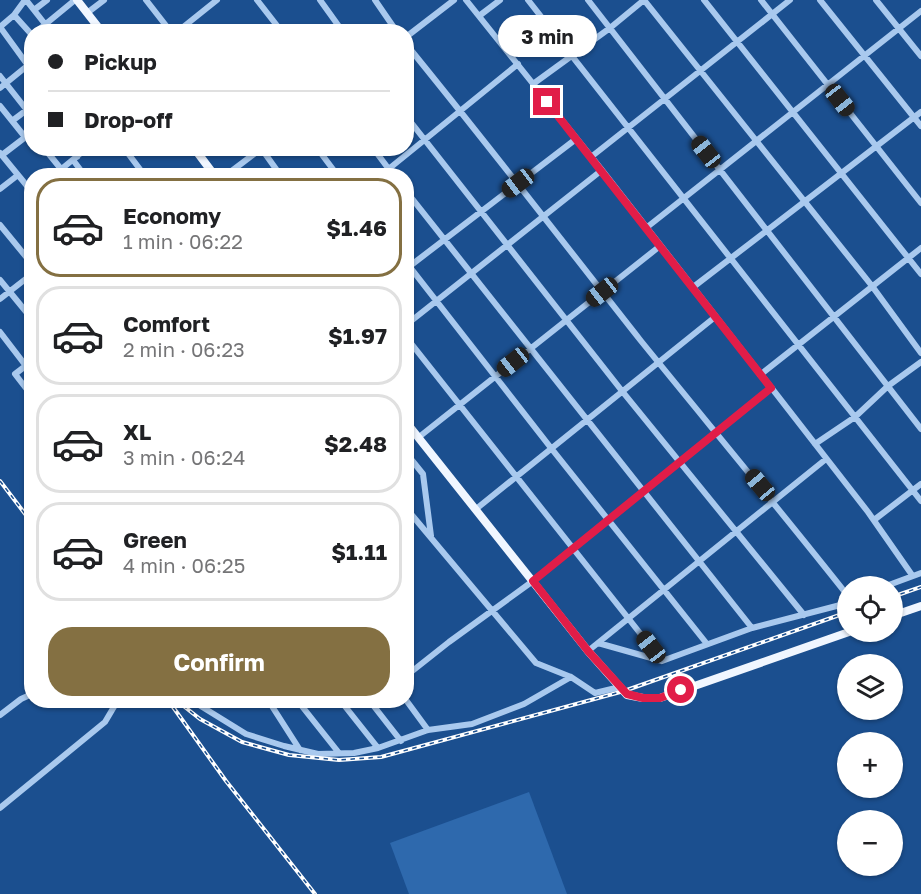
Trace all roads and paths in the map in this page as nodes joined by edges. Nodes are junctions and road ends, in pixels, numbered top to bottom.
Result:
1 (25, 0) edge
2 (47, 0) edge
3 (76, 0) edge
4 (104, 0) edge
5 (146, 0) edge
6 (217, 0) edge
7 (257, 0) edge
8 (320, 0) edge
9 (375, 0) edge
10 (454, 0) edge
11 (466, 0) edge
12 (500, 0) edge
13 (528, 0) edge
14 (588, 0) edge
15 (704, 0) edge
16 (761, 0) edge
17 (790, 0) edge
18 (820, 0) edge
19 (876, 0) edge
20 (34, 10) junction
21 (921, 11) edge
22 (87, 13) junction
23 (772, 14) junction
24 (14, 15) junction
25 (479, 16) junction
26 (45, 24) joint
27 (96, 24) edge
28 (165, 24) edge
29 (187, 24) edge
30 (276, 24) edge
31 (337, 24) edge
32 (392, 24) edge
33 (0, 27) edge
34 (24, 27) edge
35 (610, 28) junction
36 (899, 28) junction
37 (414, 31) edge
38 (737, 42) junction
39 (414, 54) edge
40 (864, 55) junction
41 (572, 56) junction
42 (921, 56) edge
43 (24, 61) edge
44 (518, 64) junction
45 (24, 71) edge
46 (701, 71) junction
47 (0, 76) edge
48 (6, 83) junction
49 (533, 84) junction
50 (828, 84) junction
51 (0, 88) edge
52 (665, 99) junction
53 (24, 103) edge
54 (0, 106) edge
55 (460, 111) junction
56 (24, 112) edge
57 (793, 112) junction
58 (921, 112) edge
59 (914, 118) junction
60 (12, 121) junction
61 (414, 126) edge
62 (921, 126) edge
63 (628, 128) junction
64 (24, 136) edge
65 (24, 138) edge
66 (576, 139) junction
67 (425, 140) junction
68 (756, 141) junction
69 (876, 146) junction
70 (414, 149) edge
71 (1, 154) edge
72 (50, 156) edge
73 (77, 156) edge
74 (252, 156) edge
75 (405, 156) edge
76 (591, 157) junction
77 (75, 158) junction
78 (60, 168) edge
79 (62, 168) edge
80 (81, 168) edge
81 (236, 168) edge
82 (389, 168) edge
83 (602, 170) junction
84 (720, 170) junction
85 (841, 173) junction
86 (18, 175) junction
87 (24, 182) edge
88 (518, 183) junction
89 (0, 189) edge
90 (683, 198) junction
91 (804, 201) junction
92 (414, 202) edge
93 (921, 203) edge
94 (482, 211) junction
95 (544, 216) junction
96 (0, 225) edge
97 (646, 228) junction
98 (767, 230) junction
99 (445, 240) junction
100 (508, 245) junction
101 (660, 246) junction
102 (921, 248) edge
103 (24, 254) edge
104 (908, 257) junction
105 (731, 258) junction
106 (414, 262) edge
107 (414, 273) edge
108 (472, 273) junction
109 (921, 274) edge
110 (0, 280) edge
111 (24, 280) edge
112 (872, 286) junction
113 (692, 288) junction
114 (9, 291) junction
115 (602, 292) junction
116 (0, 298) edge
117 (437, 301) junction
118 (24, 309) edge
119 (833, 316) junction
120 (715, 317) junction
121 (414, 319) edge
122 (567, 319) junction
123 (0, 332) edge
124 (798, 345) junction
125 (414, 347) edge
126 (531, 348) junction
127 (921, 352) edge
128 (24, 358) edge
129 (658, 362) junction
130 (921, 362) edge
131 (24, 367) edge
132 (760, 375) junction
133 (495, 377) junction
134 (24, 386) edge
135 (888, 386) junction
136 (771, 388) junction
137 (622, 391) junction
138 (460, 405) junction
139 (855, 417) junction
140 (587, 419) junction
141 (921, 429) edge
142 (414, 431) edge
143 (715, 433) junction
144 (419, 437) junction
145 (815, 444) junction
146 (551, 448) junction
147 (826, 459) junction
148 (679, 462) junction
149 (414, 463) edge
150 (516, 476) junction
151 (921, 484) edge
152 (644, 491) junction
153 (913, 491) junction
154 (921, 501) edge
155 (775, 502) junction
156 (476, 509) junction
157 (414, 518) edge
158 (609, 519) junction
159 (874, 520) junction
160 (737, 532) junction
161 (431, 538) junction
162 (573, 548) junction
163 (701, 561) junction
164 (921, 573) edge
165 (912, 575) junction
166 (903, 579) edge
167 (533, 581) junction
168 (837, 582) edge
169 (665, 590) junction
170 (837, 606) edge
171 (921, 606) edge
172 (492, 611) junction
173 (903, 612) edge
174 (804, 615) junction
175 (628, 619) junction
176 (752, 628) junction
177 (837, 636) edge
178 (598, 643) junction
179 (707, 644) junction
180 (588, 651) junction
181 (662, 661) junction
182 (414, 670) edge
183 (572, 677) junction
184 (620, 687) junction
185 (24, 698) edge
186 (113, 708) edge
187 (204, 708) edge
188 (274, 708) edge
189 (303, 708) edge
190 (346, 708) edge
191 (375, 708) edge
192 (412, 708) edge
193 (0, 715) edge
194 (428, 730) junction
195 (401, 741) junction
196 (378, 748) junction
197 (301, 750) junction
198 (339, 753) junction
199 (0, 808) edge

1 - 20 street
1 - 24 street
2 - 20 street
3 - 22 main road
3 - 26 street
4 - 22 street
5 - 28 street
6 - 29 street
7 - 30 street
8 - 31 street
9 - 32 street
10 - 37 street
11 - 25 street
12 - 25 street
13 - 41 street
14 - 35 street
15 - 38 street
16 - 23 street
17 - 23 street
18 - 40 street
19 - 36 street
20 - 26 street
21 - 36 street
22 - 27 main road
23 - 38 street
23 - 50 street
24 - 33 street
24 - 34 street
25 - 44 street
33 - 43 street
35 - 41 street
35 - 46 street
35 - 52 street
36 - 40 street
36 - 42 street
38 - 46 street
38 - 57 street
39 - 55 street
40 - 50 street
40 - 59 street
41 - 49 street
41 - 63 street
44 - 49 street
44 - 55 street
45 - 48 street
46 - 52 street
46 - 68 street
47 - 48 street
48 - 51 street
48 - 53 street
49 - 66 street
50 - 57 street
50 - 69 street
52 - 63 street
52 - 84 street
54 - 60 street
55 - 67 street
55 - 88 street
56 - 60 street
57 - 68 street
57 - 85 street
58 - 59 street
59 - 62 street
59 - 69 street
60 - 64 street
61 - 67 street
63 - 76 street
63 - 90 street
65 - 71 street
66 - 76 street
66 - 88 street
67 - 70 street
67 - 94 street
68 - 84 street
68 - 91 street
69 - 85 street
69 - 93 street
71 - 86 street
72 - 78 street
73 - 77 street
74 - 81 street
75 - 82 street
76 - 83 street
77 - 79 street
77 - 80 street
83 - 95 street
83 - 97 street
84 - 90 street
84 - 98 street
85 - 91 street
85 - 104 street
86 - 87 street
86 - 89 street
88 - 94 street
88 - 95 street
90 - 97 street
90 - 105 street
91 - 98 street
91 - 112 street
92 - 99 street
94 - 99 street
94 - 100 street
95 - 100 street
95 - 115 street
96 - 103 street
97 - 101 street
98 - 105 street
98 - 119 street
99 - 106 street
99 - 108 street
100 - 108 street
100 - 122 street
101 - 113 street
101 - 115 street
102 - 104 street
104 - 109 street
104 - 112 street
105 - 113 street
105 - 124 street
107 - 117 street
108 - 117 street
108 - 126 street
110 - 114 street
111 - 114 street
112 - 119 street
112 - 127 street
113 - 120 street
114 - 116 street
114 - 118 street
115 - 122 street
115 - 129 street
117 - 121 street
117 - 133 street
119 - 124 street
119 - 135 street
120 - 129 street
120 - 132 street
122 - 126 street
122 - 137 street
123 - 128 street
124 - 132 street
124 - 139 street
125 - 138 street
126 - 133 street
126 - 140 street
129 - 137 street
129 - 143 street
130 - 135 street
131 - 134 street
132 - 136 street
133 - 138 street
133 - 146 street
135 - 139 street
135 - 141 street
136 - 143 street
136 - 145 street
137 - 140 street
137 - 148 street
138 - 144 street
138 - 150 street
139 - 145 street
139 - 153 street
140 - 146 street
140 - 152 street
142 - 144 main road
143 - 148 street
143 - 155 street
144 - 156 main road
145 - 147 street
146 - 150 street
146 - 158 street
147 - 155 street
147 - 159 street
148 - 152 street
148 - 160 street
149 - 161 street
150 - 156 street
150 - 162 street
151 - 153 street
152 - 158 street
152 - 163 street
153 - 154 street
153 - 159 street
155 - 160 street
155 - 168 street
156 - 167 main road
157 - 161 street
158 - 162 street
158 - 169 street
159 - 165 street
160 - 163 street
160 - 174 street
161 - 172 street
162 - 167 street
162 - 175 street
163 - 169 street
163 - 176 street
164 - 165 street
165 - 166 street
167 - 172 street
167 - 180 main road
169 - 175 street
169 - 179 street
170 - 174 street
171 - 173 main road
172 - 182 street
172 - 183 street
174 - 176 street
175 - 178 street
175 - 181 street
176 - 179 street
177 - 184 main road
178 - 180 street
178 - 181 street
179 - 181 street
180 - 184 main road
183 - 184 street
183 - 194 street
185 - 193 street
186 - 199 street
187 - 197 street
188 - 197 street
189 - 198 street
190 - 196 street
191 - 195 street
192 - 194 street
194 - 195 street
195 - 196 street
196 - 198 street
197 - 198 street

